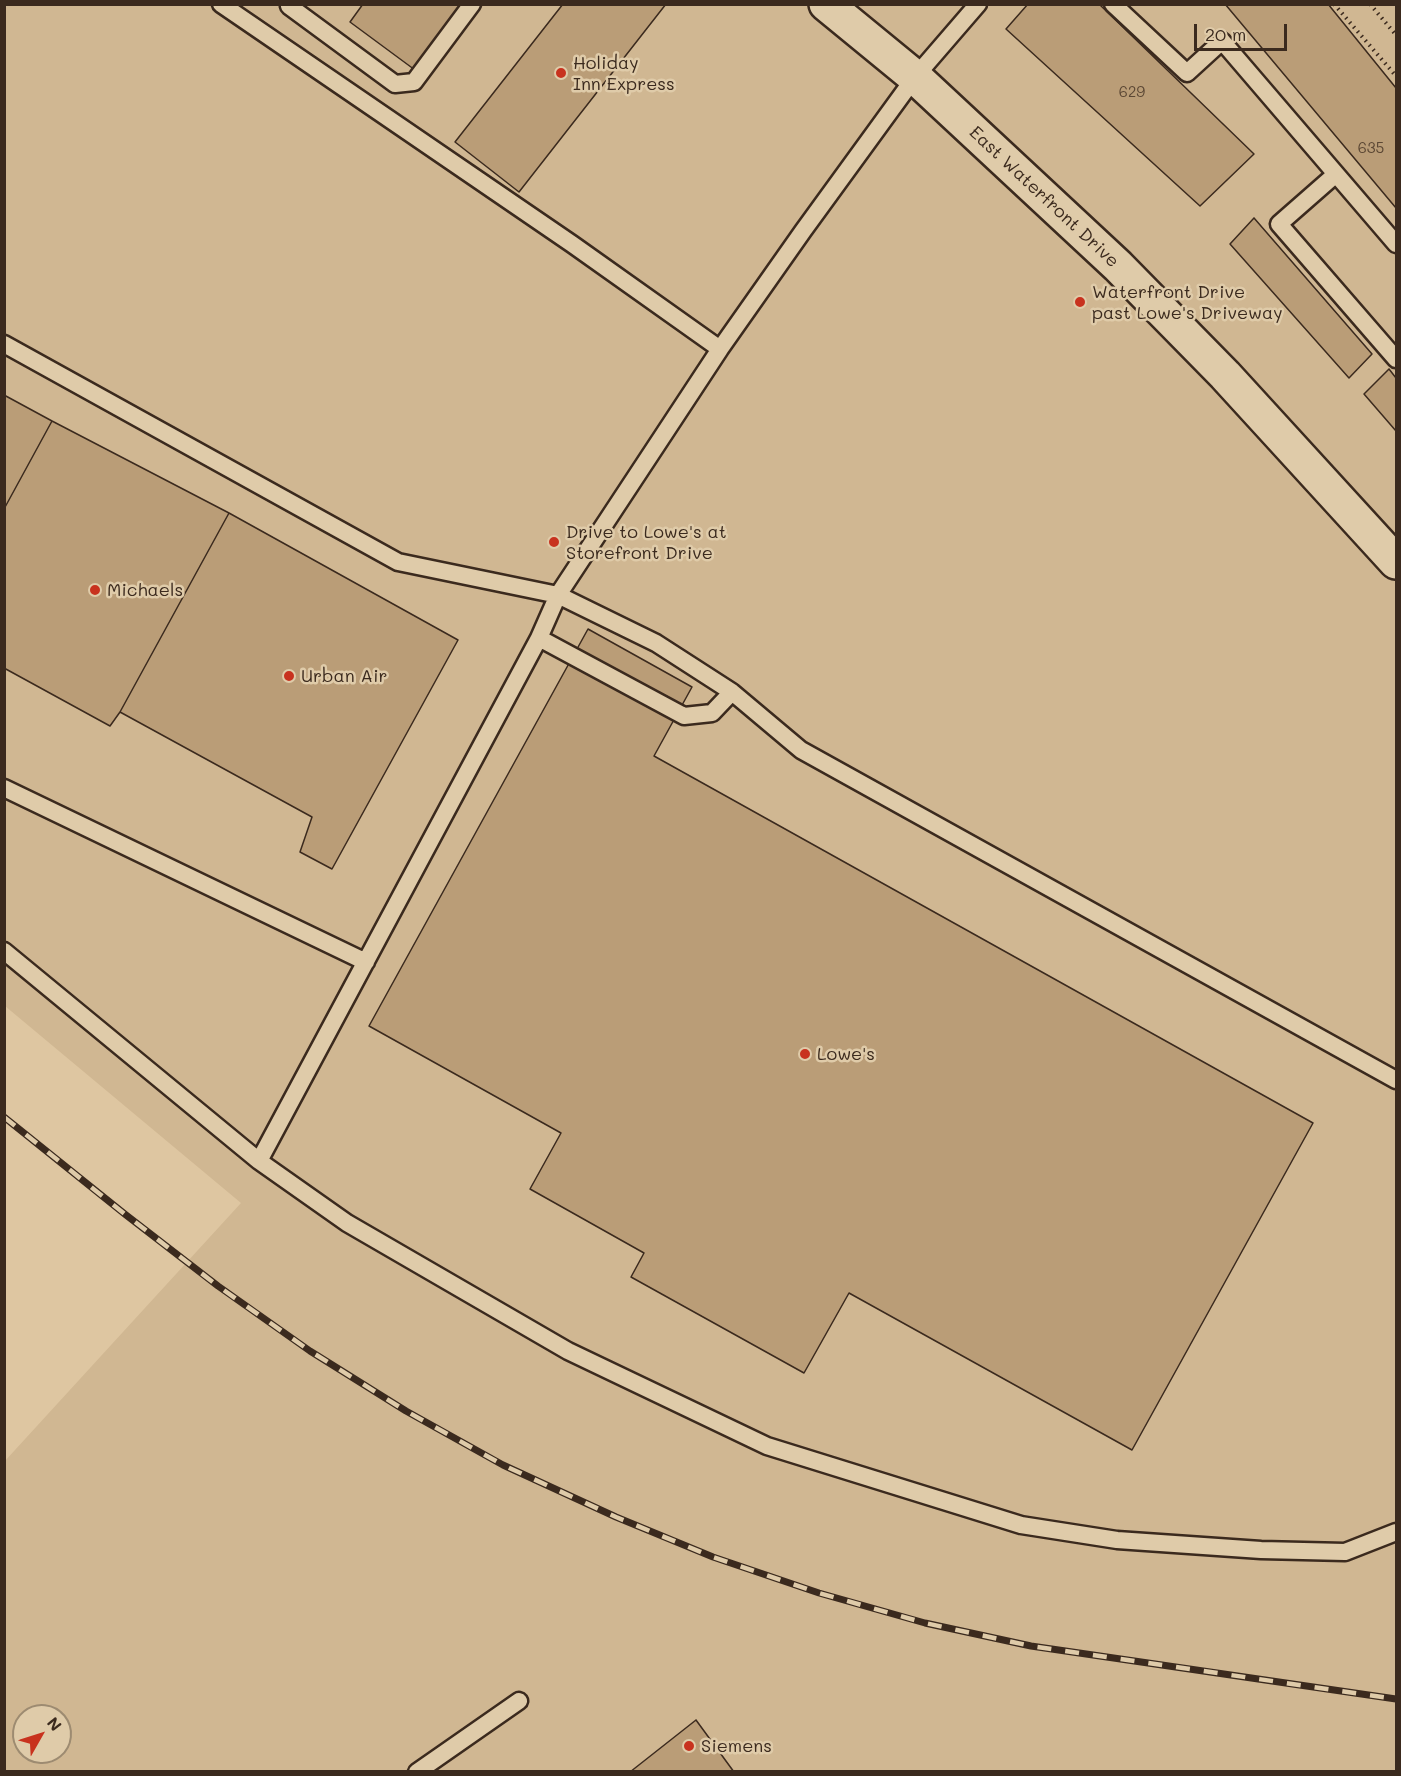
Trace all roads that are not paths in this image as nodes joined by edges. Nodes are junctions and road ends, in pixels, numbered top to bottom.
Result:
1 (221, 4) edge
2 (472, 4) edge
3 (826, 4) edge
4 (978, 4) edge
5 (1113, 4) edge
6 (288, 6) dead end
7 (915, 77) junction
8 (1336, 174) junction
9 (1396, 244) edge
10 (4, 344) edge
11 (720, 349) junction
12 (1396, 359) edge
13 (1396, 561) edge
14 (558, 595) junction
15 (539, 639) junction
16 (732, 692) junction
17 (4, 788) edge
18 (4, 951) edge
19 (366, 962) junction
20 (1396, 1080) edge
21 (259, 1161) junction
22 (1396, 1532) edge
23 (519, 1701) dead end
24 (417, 1772) edge

1 - 11 lane
2 - 6 lane
3 - 7 street, East Waterfront Drive
4 - 7 lane
5 - 8 lane
7 - 11 lane
7 - 13 street, East Waterfront Drive
8 - 9 lane
8 - 12 lane
10 - 14 lane
11 - 14 lane
14 - 15 lane
14 - 16 lane
15 - 16 lane
15 - 19 lane
16 - 20 lane
17 - 19 lane
18 - 21 lane
19 - 21 lane
21 - 22 lane
23 - 24 lane

